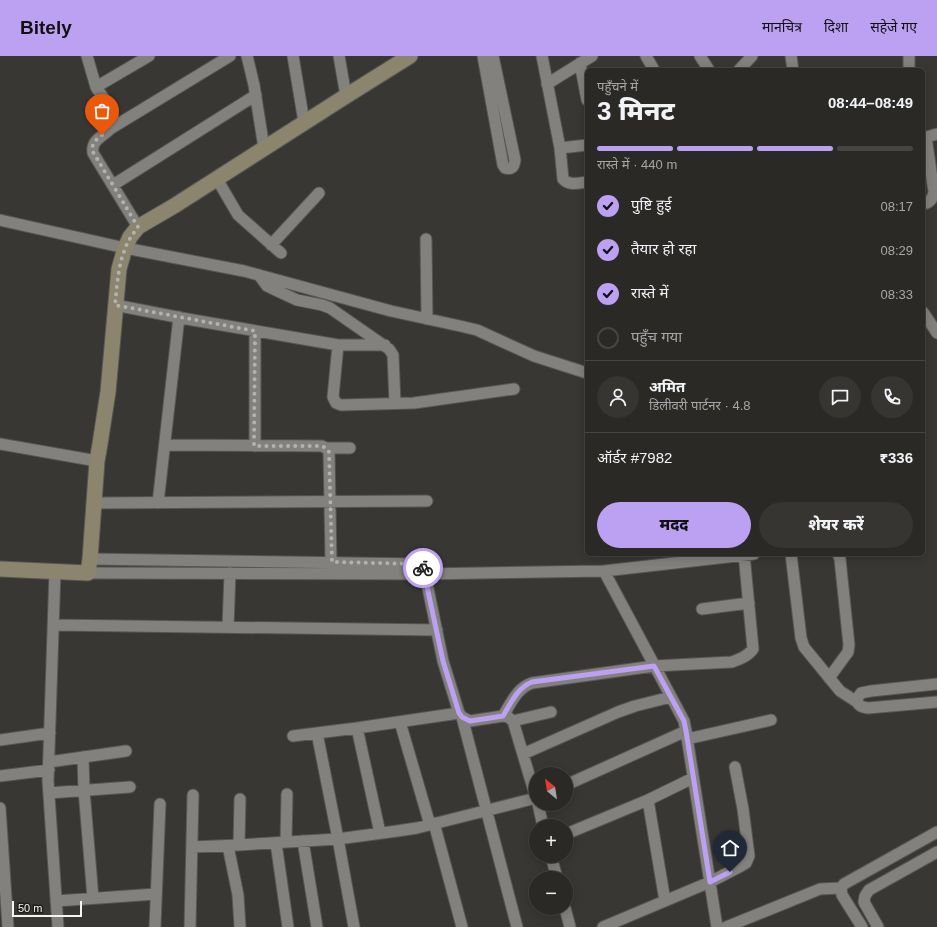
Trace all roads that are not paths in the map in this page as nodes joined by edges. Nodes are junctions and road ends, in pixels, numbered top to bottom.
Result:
1 (87, 56) edge
2 (230, 56) edge
3 (247, 56) edge
4 (293, 56) edge
5 (339, 56) edge
6 (410, 56) edge
7 (542, 56) edge
8 (592, 56) edge
9 (646, 56) edge
10 (700, 56) edge
11 (752, 56) edge
12 (791, 56) edge
13 (909, 56) edge
14 (142, 58) edge
15 (490, 58) edge
16 (580, 63) junction
17 (653, 68) edge
18 (708, 68) edge
19 (741, 68) edge
20 (793, 68) edge
21 (909, 68) edge
22 (547, 84) junction
23 (96, 87) junction
24 (585, 89) edge
25 (256, 95) junction
26 (346, 96) junction
27 (304, 122) junction
28 (110, 130) junction
29 (937, 134) edge
30 (925, 137) edge
31 (925, 142) edge
32 (585, 145) edge
33 (264, 148) junction
34 (560, 148) junction
35 (217, 179) junction
36 (585, 182) edge
37 (113, 185) junction
38 (319, 193) dead end
39 (925, 204) edge
40 (0, 220) edge
41 (138, 227) junction
42 (426, 239) dead end
43 (271, 245) junction
44 (125, 248) junction
45 (281, 254) dead end
46 (259, 275) junction
47 (115, 305) junction
48 (925, 315) edge
49 (179, 318) junction
50 (427, 319) junction
51 (255, 331) junction
52 (937, 333) edge
53 (338, 345) junction
54 (385, 345) junction
55 (585, 372) edge
56 (514, 390) dead end
57 (395, 403) junction
58 (0, 444) edge
59 (165, 445) junction
60 (254, 446) junction
61 (326, 448) junction
62 (350, 448) dead end
63 (97, 461) junction
64 (330, 501) junction
65 (427, 501) dead end
66 (158, 502) junction
67 (94, 503) junction
68 (715, 556) edge
69 (748, 556) edge
70 (791, 556) edge
71 (839, 556) edge
72 (698, 557) edge
73 (194, 560) junction
74 (332, 562) junction
75 (88, 566) junction
76 (0, 569) edge
77 (55, 571) junction
78 (604, 571) junction
79 (192, 573) junction
80 (230, 573) junction
81 (425, 574) junction
82 (749, 603) junction
83 (702, 609) dead end
84 (54, 625) junction
85 (228, 627) junction
86 (437, 630) junction
87 (654, 666) junction
88 (829, 678) junction
89 (937, 684) edge
90 (671, 697) junction
91 (857, 702) junction
92 (937, 702) edge
93 (551, 712) dead end
94 (461, 715) junction
95 (503, 716) junction
96 (771, 720) dead end
97 (513, 721) junction
98 (400, 722) junction
99 (356, 728) junction
100 (50, 733) junction
101 (317, 733) junction
102 (687, 735) junction
103 (293, 736) dead end
104 (0, 740) edge
105 (126, 751) dead end
106 (523, 754) junction
107 (83, 757) junction
108 (49, 766) junction
109 (735, 767) dead end
110 (529, 774) edge
111 (0, 776) edge
112 (693, 778) junction
113 (573, 782) edge
114 (130, 787) dead end
115 (84, 790) junction
116 (49, 793) junction
117 (287, 794) dead end
118 (193, 795) dead end
119 (240, 800) dead end
120 (529, 800) edge
121 (648, 800) junction
122 (160, 804) dead end
123 (0, 808) edge
124 (487, 810) junction
125 (432, 824) junction
126 (573, 831) edge
127 (937, 832) edge
128 (380, 833) junction
129 (338, 839) junction
130 (304, 841) junction
131 (281, 843) junction
132 (234, 846) junction
133 (192, 847) junction
134 (937, 852) edge
135 (710, 882) junction
136 (841, 888) junction
137 (156, 894) junction
138 (93, 898) junction
139 (56, 901) junction
140 (665, 901) junction
141 (567, 915) edge
142 (8, 927) edge
143 (58, 927) edge
144 (155, 927) edge
145 (190, 927) edge
146 (240, 927) edge
147 (288, 927) edge
148 (317, 927) edge
149 (354, 927) edge
150 (462, 927) edge
151 (517, 927) edge
152 (570, 927) edge
153 (603, 927) edge
154 (717, 927) edge
155 (726, 927) edge
156 (862, 927) edge
157 (878, 927) edge

1 - 23 street
2 - 28 street
3 - 25 street
4 - 27 street
5 - 26 street
6 - 26 street
7 - 22 street
8 - 16 street
9 - 17 street
10 - 18 street
11 - 19 street
12 - 20 street
13 - 21 street
14 - 23 street
15 - 15 street
16 - 22 street
16 - 24 street
22 - 34 street
23 - 28 street
25 - 33 street
25 - 37 street
26 - 27 street
27 - 33 street
28 - 37 street
29 - 30 street
31 - 39 street
32 - 34 street
33 - 35 street
34 - 36 street
35 - 41 street
35 - 43 street
37 - 41 street
38 - 43 street
40 - 44 street
41 - 44 street
42 - 50 street
43 - 45 street
44 - 46 street
44 - 47 street
46 - 50 street
46 - 54 street
47 - 49 street
47 - 63 street
48 - 52 street
49 - 51 street
49 - 59 street
50 - 55 street
51 - 53 street
51 - 60 street
53 - 54 street
53 - 57 street
54 - 57 street
56 - 57 street
58 - 63 street
59 - 60 street
59 - 66 street
60 - 61 street
61 - 62 street
61 - 64 street
63 - 67 street
64 - 65 street
64 - 66 street
64 - 74 street
66 - 67 street
67 - 75 street
68 - 72 street
69 - 82 street
70 - 88 street
71 - 88 street
72 - 78 street
73 - 74 street
73 - 75 street
73 - 79 street
74 - 81 street
75 - 77 street
75 - 79 street
76 - 77 street
77 - 84 street
78 - 81 street
78 - 87 street
79 - 80 street
80 - 81 street
80 - 85 street
81 - 86 street
82 - 83 street
82 - 87 street
84 - 85 street
84 - 100 street
85 - 86 street
86 - 94 street
87 - 90 street
87 - 95 street
88 - 91 street
89 - 91 street
90 - 102 street
90 - 106 street
91 - 92 street
93 - 97 street
94 - 95 street
94 - 98 street
94 - 124 street
95 - 97 street
96 - 102 street
97 - 106 street
98 - 99 street
98 - 125 street
99 - 101 street
99 - 128 street
100 - 104 street
100 - 108 street
101 - 103 street
101 - 129 street
102 - 112 street
102 - 113 street
105 - 107 street
106 - 110 street
107 - 108 street
107 - 115 street
108 - 111 street
108 - 116 street
109 - 135 street
112 - 121 street
112 - 135 street
114 - 115 street
115 - 116 street
115 - 138 street
116 - 139 street
117 - 131 street
118 - 133 street
119 - 132 street
120 - 124 street
121 - 126 street
121 - 140 street
122 - 137 street
123 - 142 street
124 - 125 street
124 - 151 street
125 - 128 street
125 - 150 street
127 - 136 street
128 - 129 street
129 - 130 street
129 - 149 street
130 - 131 street
130 - 148 street
131 - 132 street
131 - 147 street
132 - 133 street
132 - 146 street
133 - 145 street
134 - 157 street
135 - 140 street
135 - 154 street
136 - 155 street
136 - 156 street
137 - 138 street
137 - 144 street
138 - 139 street
139 - 143 street
140 - 153 street
141 - 152 street

